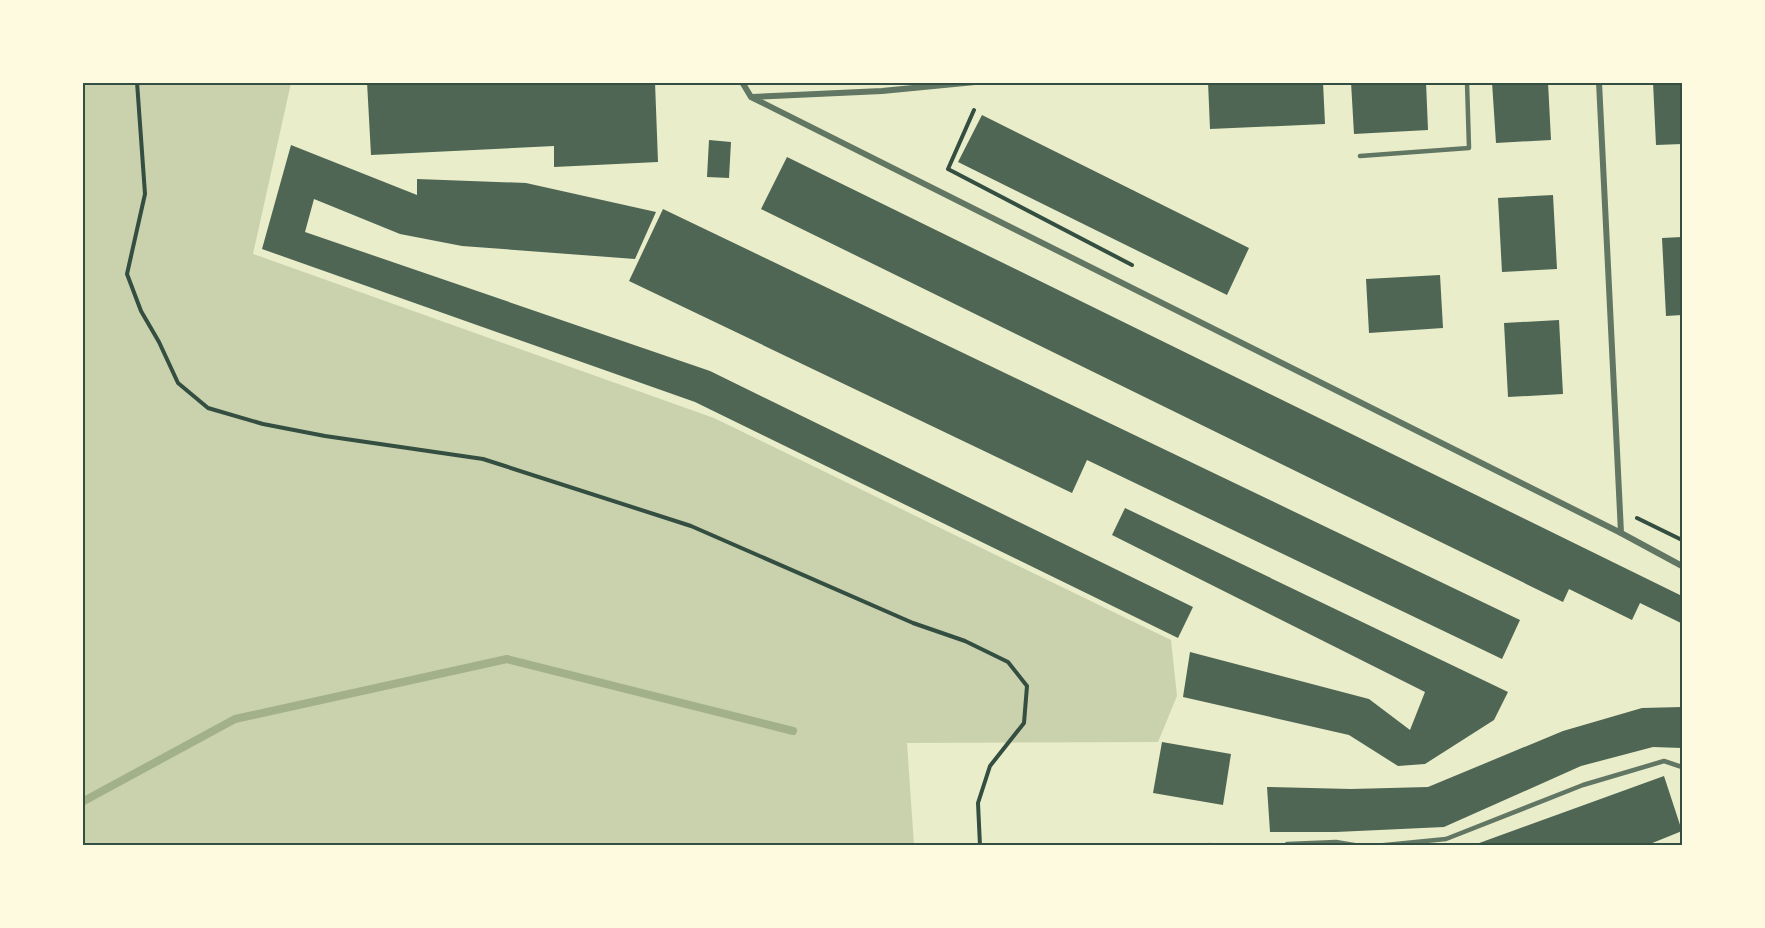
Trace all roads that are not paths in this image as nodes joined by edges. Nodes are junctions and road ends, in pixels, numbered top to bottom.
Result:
1 (742, 82) edge
2 (881, 82) edge
3 (975, 82) edge
4 (1467, 82) edge
5 (1599, 82) edge
6 (882, 91) junction
7 (751, 97) junction
8 (1360, 156) dead end
9 (1622, 533) junction
10 (1683, 566) edge
11 (1683, 767) edge
12 (1287, 844) edge
13 (1360, 846) edge
14 (1375, 846) edge

1 - 7 street
2 - 6 lane
3 - 6 street
4 - 8 lane
5 - 9 street
6 - 7 street
7 - 9 street
9 - 10 street
11 - 14 lane
12 - 13 lane

